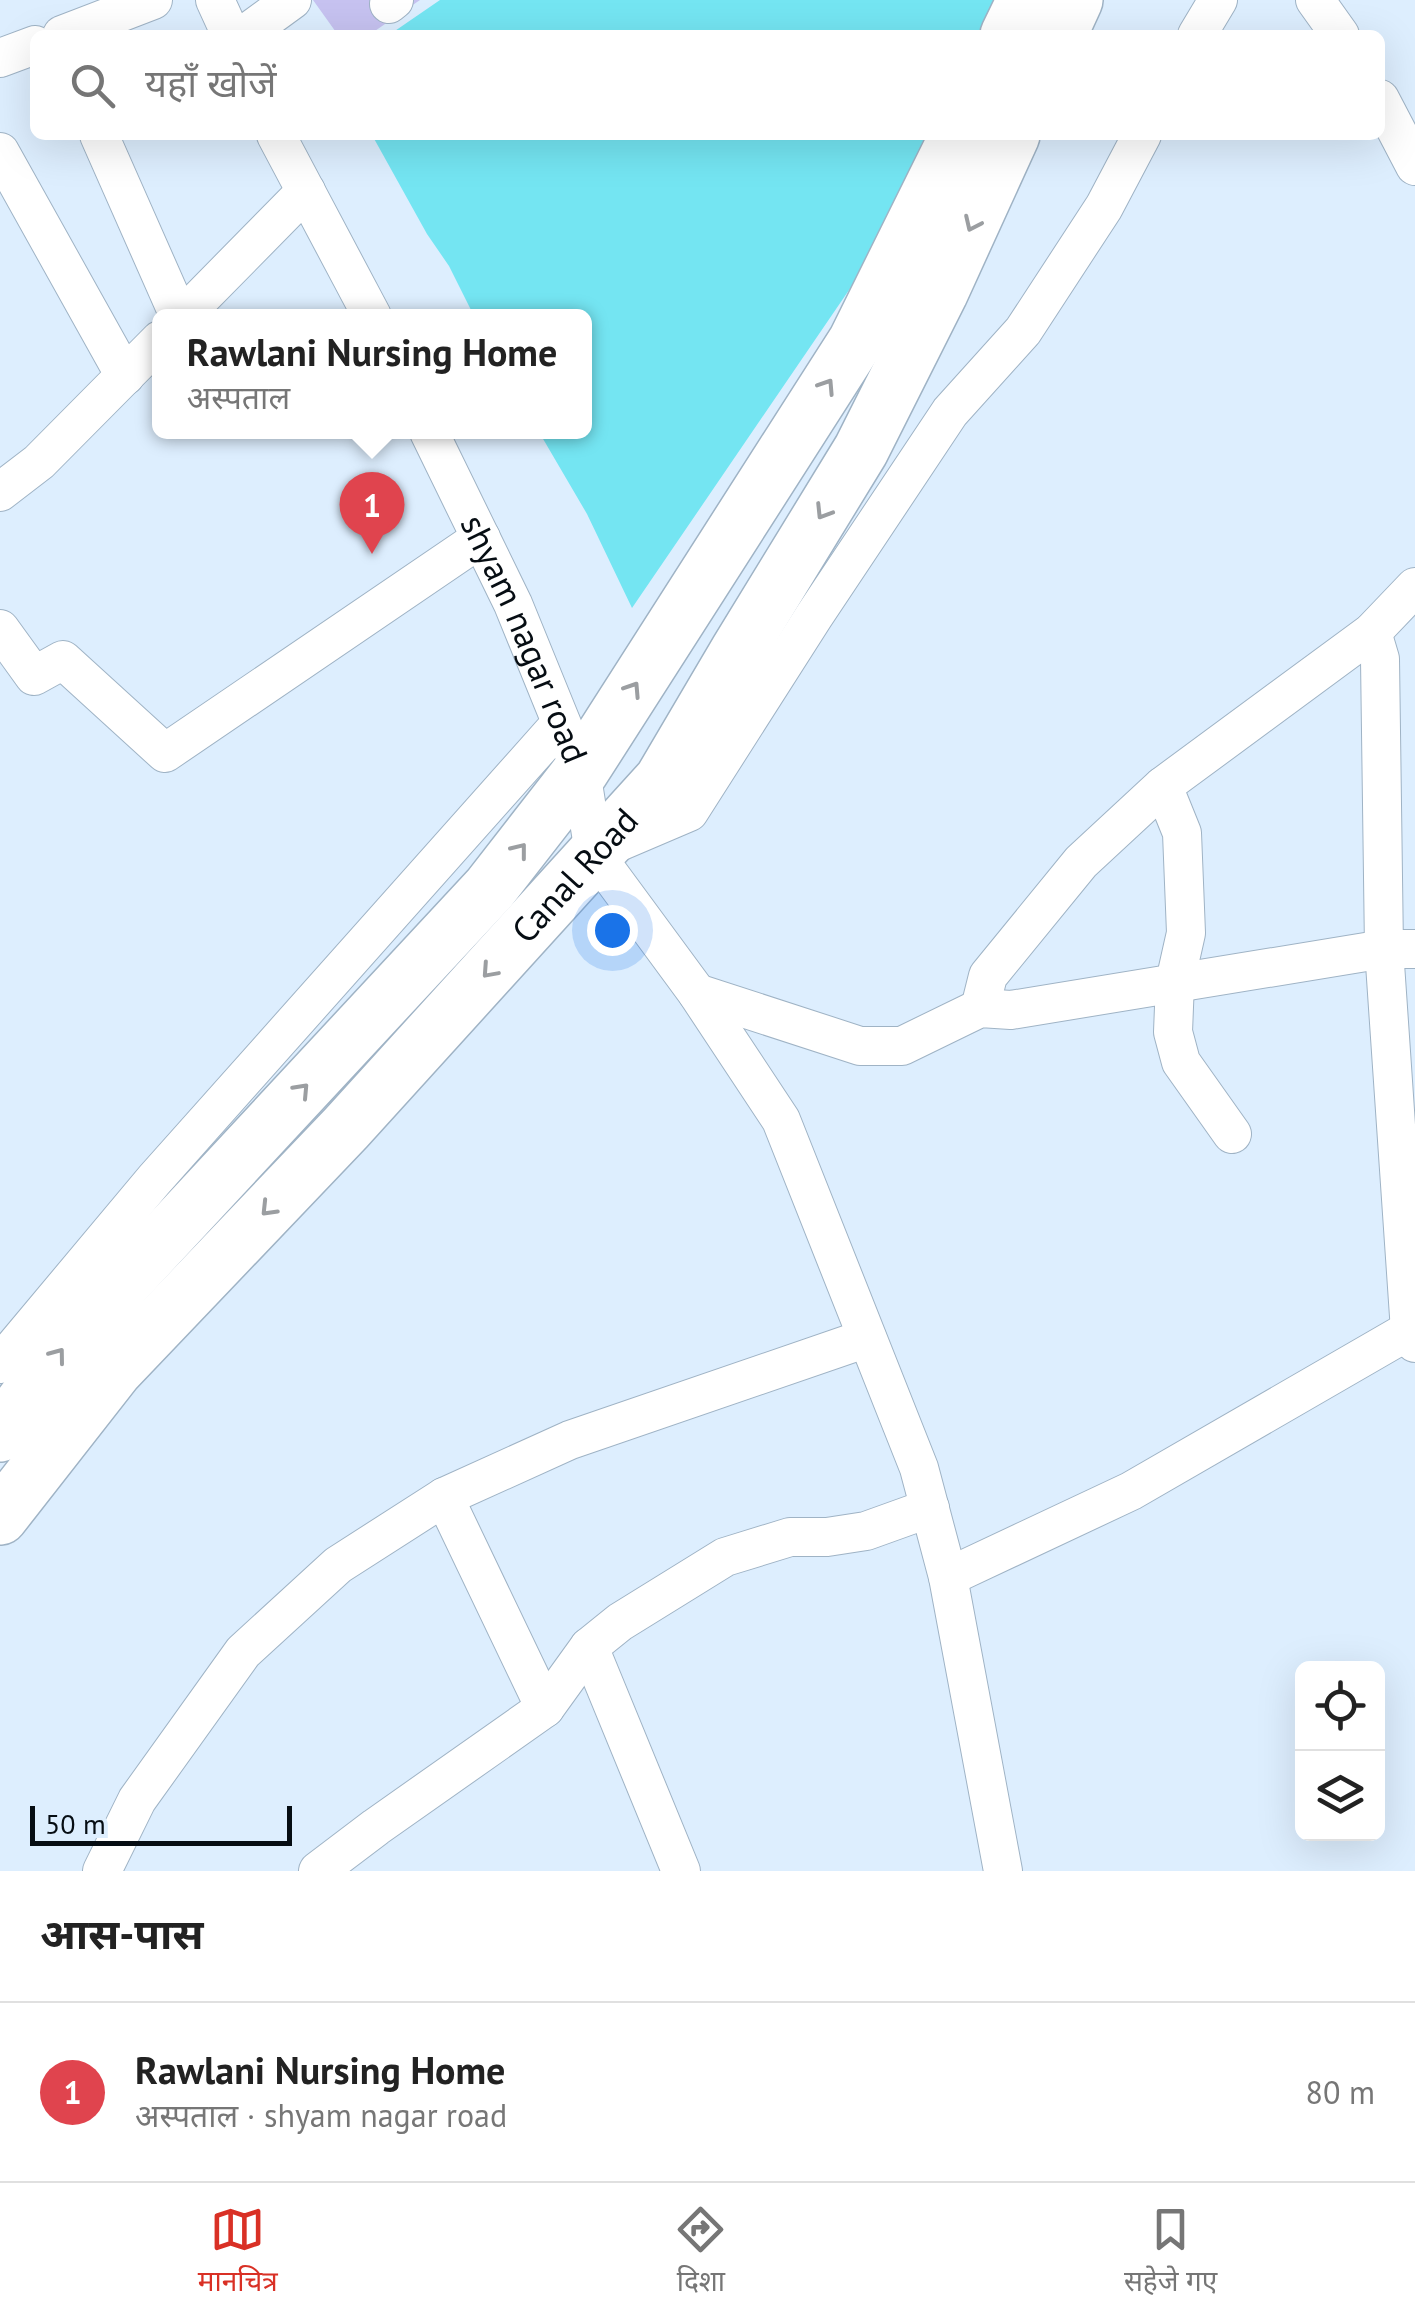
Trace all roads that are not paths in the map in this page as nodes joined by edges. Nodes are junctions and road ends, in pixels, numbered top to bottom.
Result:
1 (153, 0) edge
2 (216, 0) edge
3 (292, 0) edge
4 (1025, 0) edge
5 (1075, 0) edge
6 (1218, 0) edge
7 (1315, 0) edge
8 (75, 30) edge
9 (229, 30) edge
10 (251, 30) edge
11 (1010, 30) edge
12 (1060, 30) edge
13 (1200, 30) edge
14 (1336, 30) edge
15 (30, 47) edge
16 (0, 58) edge
17 (1385, 107) edge
18 (102, 140) edge
19 (279, 140) edge
20 (956, 140) edge
21 (1010, 140) edge
22 (1139, 140) edge
23 (1410, 146) edge
24 (0, 152) edge
25 (306, 191) junction
26 (178, 309) edge
27 (188, 309) edge
28 (368, 309) edge
29 (152, 348) edge
30 (124, 376) junction
31 (432, 439) edge
32 (0, 492) edge
33 (481, 538) junction
34 (1415, 587) edge
35 (0, 629) edge
36 (1372, 632) junction
37 (571, 747) junction
38 (1163, 786) junction
39 (594, 853) junction
40 (1400, 949) edge
41 (1176, 982) junction
42 (697, 993) junction
43 (980, 1008) junction
44 (1232, 1134) dead end
45 (1413, 1334) edge
46 (868, 1338) junction
47 (0, 1364) edge
48 (0, 1434) edge
49 (444, 1498) junction
50 (930, 1508) junction
51 (0, 1516) edge
52 (948, 1577) junction
53 (589, 1646) junction
54 (545, 1708) junction
55 (102, 1871) edge
56 (318, 1871) edge
57 (682, 1871) edge
58 (1004, 1871) edge

1 - 8 street
2 - 9 street
3 - 10 street
4 - 11 main road
5 - 12 main road
6 - 13 street
7 - 14 street
15 - 16 street
17 - 23 street
18 - 26 street
19 - 25 street
37 -> 20 main road, Canal Road
21 -> 39 main road, Canal Road
22 - 39 street
24 - 30 street
25 - 27 street
25 - 28 street
29 - 30 street
30 - 32 street
31 - 33 street, shyam nagar road
33 - 35 street
33 - 37 street, shyam nagar road
34 - 36 street
36 - 38 street
36 - 40 street
37 - 39 street, shyam nagar road
37 - 47 street
48 -> 37 main road, Canal Road
38 - 41 street
38 - 43 street
39 - 42 street
39 -> 51 main road, Canal Road
40 - 41 street
40 - 45 street
41 - 43 street
41 - 44 street
42 - 43 street
42 - 46 street
45 - 52 street
46 - 49 street
46 - 50 street
49 - 54 street
49 - 55 street
50 - 52 street
50 - 53 street
52 - 58 street
53 - 54 street
53 - 57 street
54 - 56 street

